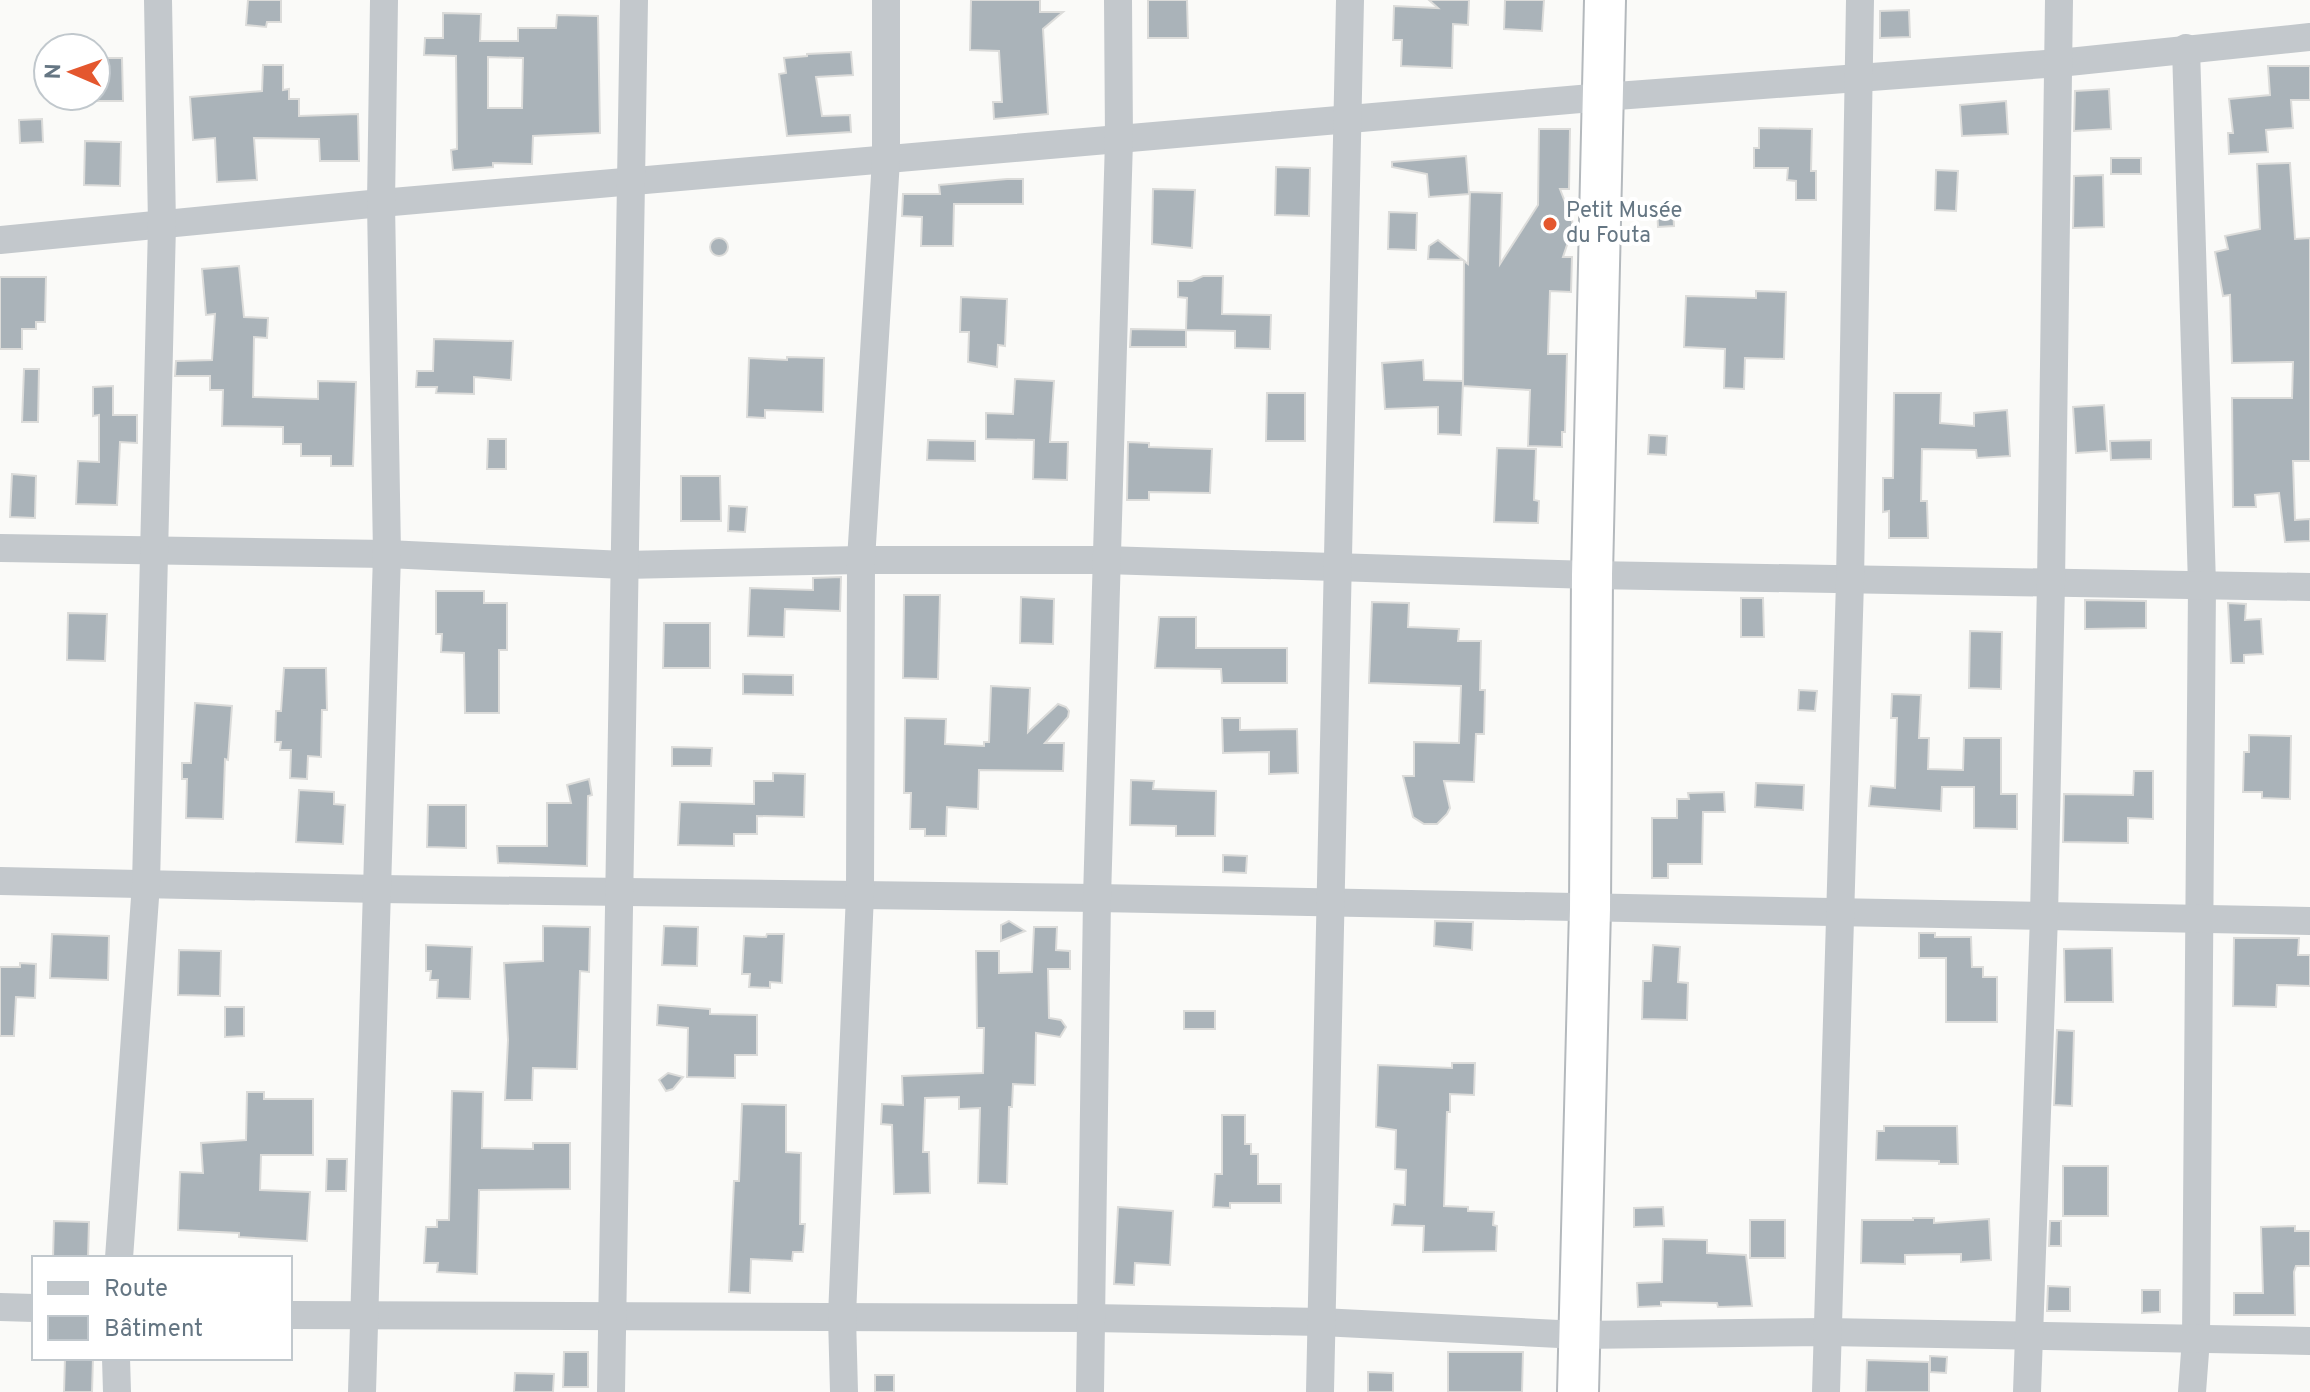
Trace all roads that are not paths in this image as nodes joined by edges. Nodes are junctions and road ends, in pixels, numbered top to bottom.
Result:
1 (158, 0) edge
2 (384, 0) edge
3 (634, 0) edge
4 (886, 0) edge
5 (1118, 0) edge
6 (1350, 0) edge
7 (1605, 0) edge
8 (1860, 0) edge
9 (2059, 0) edge
10 (2310, 37) edge
11 (2186, 48) junction
12 (2059, 63) junction
13 (1859, 78) junction
14 (1603, 97) junction
15 (1346, 120) junction
16 (1119, 140) junction
17 (886, 160) junction
18 (630, 182) junction
19 (381, 203) junction
20 (162, 225) junction
21 (0, 240) edge
22 (0, 548) edge
23 (154, 549) junction
24 (387, 554) junction
25 (861, 560) junction
26 (1105, 560) junction
27 (624, 565) junction
28 (1336, 565) junction
29 (1592, 575) junction
30 (1850, 581) junction
31 (2051, 583) junction
32 (2202, 585) junction
33 (2310, 587) edge
34 (0, 881) edge
35 (146, 884) junction
36 (379, 889) junction
37 (619, 892) junction
38 (860, 894) junction
39 (1097, 898) junction
40 (1330, 904) junction
41 (1590, 909) junction
42 (1840, 913) junction
43 (2044, 916) junction
44 (2200, 919) junction
45 (2310, 921) edge
46 (119, 1256) edge
47 (0, 1307) edge
48 (32, 1308) edge
49 (292, 1315) edge
50 (842, 1316) junction
51 (362, 1317) junction
52 (612, 1317) junction
53 (1091, 1318) junction
54 (1321, 1322) junction
55 (1827, 1332) junction
56 (1579, 1335) junction
57 (2028, 1335) junction
58 (2196, 1339) junction
59 (2310, 1341) edge
60 (116, 1360) edge
61 (117, 1392) edge
62 (362, 1392) edge
63 (611, 1392) edge
64 (844, 1392) edge
65 (1090, 1392) edge
66 (1320, 1392) edge
67 (1578, 1392) edge
68 (1826, 1392) edge
69 (2027, 1392) edge
70 (2192, 1392) edge

1 - 20 street
2 - 19 street
3 - 18 street
4 - 17 street
5 - 16 street
6 - 15 street
7 - 14 highway
8 - 13 street
9 - 12 street
10 - 11 street
11 - 12 street
11 - 32 street
12 - 13 street
12 - 31 street
13 - 14 street
13 - 30 street
14 - 15 street
14 - 29 highway
15 - 16 street
15 - 28 street
16 - 17 street
16 - 26 street
17 - 18 street
17 - 25 street
18 - 19 street
18 - 27 street
19 - 20 street
19 - 24 street
20 - 21 street
20 - 23 street
22 - 23 street
23 - 24 street
23 - 35 street
24 - 27 street
24 - 36 street
25 - 26 street
25 - 27 street
25 - 38 street
26 - 28 street
26 - 39 street
27 - 37 street
28 - 29 street
28 - 40 street
29 - 30 street
29 - 41 highway
30 - 31 street
30 - 42 street
31 - 32 street
31 - 43 street
32 - 33 street
32 - 44 street
34 - 35 street
35 - 36 street
35 - 46 street
36 - 37 street
36 - 51 street
37 - 38 street
37 - 52 street
38 - 39 street
38 - 50 street
39 - 40 street
39 - 53 street
40 - 41 street
40 - 54 street
41 - 42 street
41 - 56 highway
42 - 43 street
42 - 55 street
43 - 44 street
43 - 57 street
44 - 45 street
44 - 58 street
47 - 48 street
49 - 51 street
50 - 52 street
50 - 53 street
50 - 64 street
51 - 52 street
51 - 62 street
52 - 63 street
53 - 54 street
53 - 65 street
54 - 56 street
54 - 66 street
55 - 56 street
55 - 57 street
55 - 68 street
56 - 67 highway
57 - 58 street
57 - 69 street
58 - 59 street
58 - 70 street
60 - 61 street

